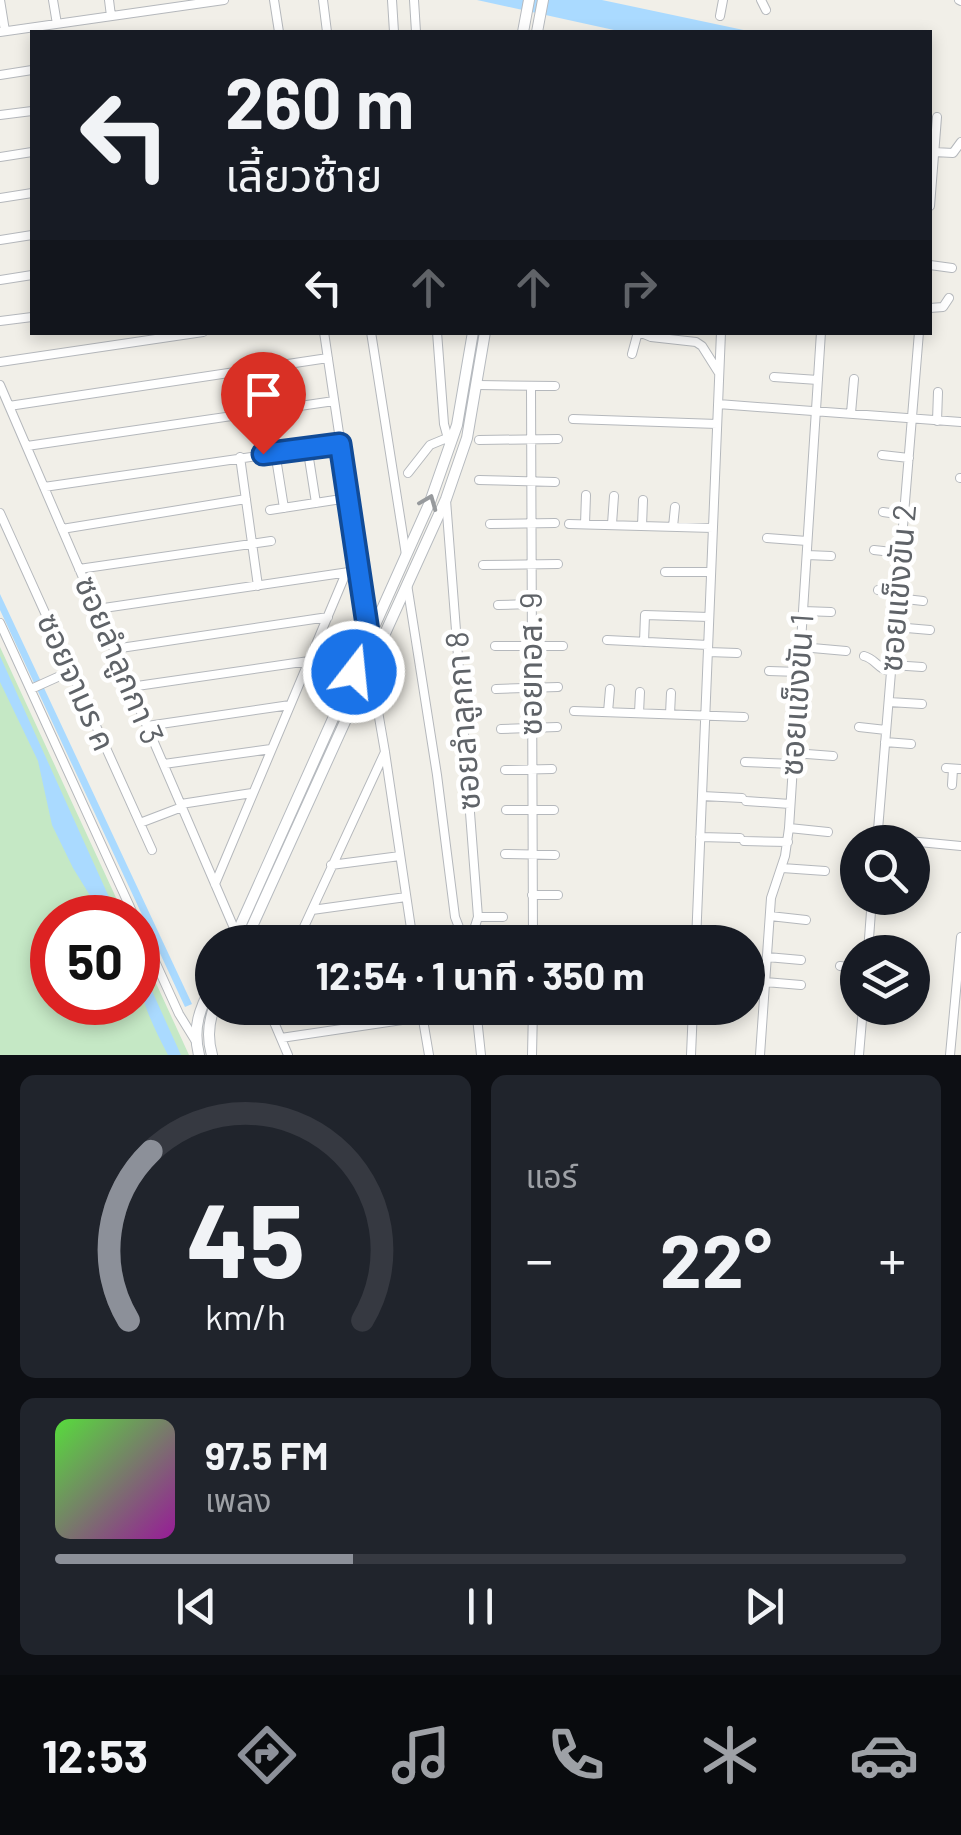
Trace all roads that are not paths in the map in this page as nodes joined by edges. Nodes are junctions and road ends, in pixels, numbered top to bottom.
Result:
1 (0, 0) edge
2 (53, 0) edge
3 (109, 0) edge
4 (217, 0) edge
5 (224, 0) edge
6 (274, 0) edge
7 (323, 0) edge
8 (392, 0) edge
9 (414, 0) edge
10 (529, 0) edge
11 (542, 0) edge
12 (723, 0) edge
13 (761, 0) edge
14 (164, 4) edge
15 (766, 10) dead end
16 (111, 16) junction
17 (720, 16) dead end
18 (57, 24) junction
19 (279, 30) edge
20 (327, 30) edge
21 (394, 30) edge
22 (416, 30) edge
23 (524, 30) edge
24 (537, 30) edge
25 (2, 31) edge
26 (30, 70) edge
27 (0, 75) edge
28 (30, 110) edge
29 (0, 115) edge
30 (937, 117) dead end
31 (961, 142) edge
32 (30, 152) edge
33 (934, 152) junction
34 (0, 157) edge
35 (932, 179) edge
36 (30, 193) edge
37 (0, 198) edge
38 (30, 235) edge
39 (0, 240) edge
40 (932, 265) edge
41 (952, 268) dead end
42 (30, 275) edge
43 (0, 280) edge
44 (948, 298) dead end
45 (932, 308) edge
46 (30, 316) edge
47 (0, 321) edge
48 (183, 335) edge
49 (324, 335) edge
50 (372, 335) edge
51 (437, 335) edge
52 (479, 335) edge
53 (479, 335) edge
54 (638, 335) edge
55 (646, 335) edge
56 (721, 335) edge
57 (821, 335) edge
58 (920, 335) edge
59 (632, 354) dead end
60 (328, 358) junction
61 (0, 362) edge
62 (719, 373) junction
63 (774, 377) dead end
64 (854, 379) dead end
65 (818, 380) junction
66 (0, 385) edge
67 (478, 385) junction
68 (531, 386) junction
69 (555, 386) dead end
70 (938, 392) dead end
71 (334, 401) junction
72 (718, 404) junction
73 (9, 406) junction
74 (816, 411) junction
75 (850, 414) junction
76 (573, 418) dead end
77 (912, 418) junction
78 (937, 420) junction
79 (961, 422) edge
80 (717, 424) junction
81 (531, 439) junction
82 (479, 440) dead end
83 (558, 440) dead end
84 (448, 442) junction
85 (340, 444) junction
86 (26, 446) junction
87 (308, 452) dead end
88 (882, 455) dead end
89 (240, 458) junction
90 (276, 458) dead end
91 (909, 458) junction
92 (408, 473) dead end
93 (479, 480) dead end
94 (530, 482) junction
95 (555, 482) dead end
96 (44, 487) junction
97 (586, 495) dead end
98 (614, 496) dead end
99 (348, 498) junction
100 (246, 499) junction
101 (446, 499) junction
102 (643, 500) dead end
103 (316, 503) junction
104 (675, 506) dead end
105 (284, 508) junction
106 (270, 510) dead end
107 (882, 512) dead end
108 (0, 513) edge
109 (904, 515) junction
110 (555, 523) dead end
111 (490, 524) dead end
112 (531, 524) junction
113 (569, 524) dead end
114 (585, 524) junction
115 (612, 524) junction
116 (642, 526) junction
117 (673, 527) junction
118 (713, 528) junction
119 (62, 529) junction
120 (767, 538) dead end
121 (271, 541) dead end
122 (808, 541) junction
123 (253, 544) junction
124 (874, 550) dead end
125 (901, 552) junction
126 (406, 555) junction
127 (806, 555) junction
128 (831, 556) dead end
129 (558, 564) dead end
130 (482, 565) dead end
131 (531, 565) junction
132 (80, 569) junction
133 (358, 571) junction
134 (665, 572) dead end
135 (711, 572) junction
136 (346, 573) junction
137 (406, 583) junction
138 (258, 586) junction
139 (878, 590) dead end
140 (898, 596) junction
141 (923, 601) dead end
142 (531, 604) junction
143 (498, 605) dead end
144 (96, 608) junction
145 (803, 611) junction
146 (832, 612) dead end
147 (328, 617) junction
148 (709, 617) junction
149 (0, 623) edge
150 (895, 627) junction
151 (930, 630) dead end
152 (369, 638) junction
153 (607, 640) dead end
154 (644, 642) junction
155 (495, 646) dead end
156 (531, 646) junction
157 (562, 646) dead end
158 (801, 647) junction
159 (114, 649) junction
160 (708, 649) junction
161 (846, 651) dead end
162 (737, 653) dead end
163 (864, 656) dead end
164 (308, 661) junction
165 (370, 664) junction
166 (922, 667) dead end
167 (892, 668) junction
168 (769, 670) dead end
169 (71, 671) junction
170 (799, 672) junction
171 (37, 686) junction
172 (130, 687) junction
173 (558, 687) dead end
174 (531, 688) junction
175 (496, 689) dead end
176 (610, 689) dead end
177 (640, 692) dead end
178 (671, 693) dead end
179 (889, 702) junction
180 (922, 704) dead end
181 (290, 705) junction
182 (574, 710) dead end
183 (608, 712) junction
184 (639, 713) junction
185 (670, 714) junction
186 (705, 715) junction
187 (744, 717) dead end
188 (147, 726) junction
189 (531, 728) junction
190 (556, 728) dead end
191 (859, 728) dead end
192 (501, 729) dead end
193 (886, 730) junction
194 (886, 742) junction
195 (912, 744) dead end
196 (272, 750) junction
197 (385, 752) junction
198 (794, 754) junction
199 (833, 756) dead end
200 (745, 762) dead end
201 (164, 764) junction
202 (793, 764) junction
203 (552, 769) dead end
204 (953, 769) edge
205 (505, 770) dead end
206 (532, 770) junction
207 (952, 785) dead end
208 (252, 793) junction
209 (702, 796) junction
210 (790, 804) junction
211 (181, 805) junction
212 (532, 809) junction
213 (506, 810) dead end
214 (554, 810) dead end
215 (140, 823) junction
216 (878, 825) edge
217 (789, 828) junction
218 (828, 832) dead end
219 (700, 837) junction
220 (788, 842) junction
221 (930, 844) edge
222 (961, 846) edge
223 (152, 850) dead end
224 (505, 854) dead end
225 (532, 854) junction
226 (555, 855) dead end
227 (400, 856) junction
228 (331, 866) junction
229 (782, 868) junction
230 (825, 871) dead end
231 (215, 884) junction
232 (125, 895) edge
233 (532, 895) junction
234 (558, 895) dead end
235 (406, 897) junction
236 (312, 910) junction
237 (770, 916) junction
238 (478, 917) junction
239 (502, 917) dead end
240 (806, 920) dead end
241 (232, 925) edge
242 (245, 925) edge
243 (245, 925) edge
244 (305, 925) edge
245 (410, 925) edge
246 (458, 925) edge
247 (475, 925) edge
248 (533, 925) edge
249 (697, 925) edge
250 (961, 941) edge
251 (767, 957) junction
252 (800, 960) dead end
253 (160, 974) edge
254 (765, 982) joint
255 (801, 985) dead end
256 (197, 1025) edge
257 (209, 1025) edge
258 (275, 1025) edge
259 (352, 1025) edge
260 (424, 1025) edge
261 (478, 1025) edge
262 (533, 1025) edge
263 (692, 1025) edge
264 (762, 1025) edge
265 (862, 1025) edge
266 (281, 1038) junction
267 (195, 1040) junction
268 (198, 1055) edge
269 (212, 1055) edge
270 (288, 1055) edge
271 (428, 1055) edge
272 (481, 1055) edge
273 (532, 1055) edge
274 (691, 1055) edge
275 (760, 1055) edge
276 (859, 1055) edge
277 (950, 1055) edge

1 - 25 street
2 - 18 street
3 - 16 street
4 - 5 street
4 - 14 street
6 - 19 street
7 - 20 street
8 - 21 street
9 - 22 street
10 - 23 main road
11 - 24 main road
12 - 17 street
13 - 15 street
14 - 16 street
16 - 18 street
18 - 25 street
26 - 27 street
28 - 29 street
30 - 33 street
31 - 33 street
32 - 34 street
33 - 35 street
36 - 37 street
38 - 39 street
40 - 41 street
42 - 43 street
44 - 45 street
46 - 47 street
48 - 61 street
49 - 60 street
50 - 126 street
51 - 84 street
52 - 84 main road
53 - 67 main road
54 - 59 street
55 - 62 street
56 - 62 street
57 - 65 street, ซอยแข็งขัน 1
58 - 77 street, ซอยแข็งขัน 2
60 - 71 street
60 - 73 street
62 - 72 street
63 - 65 street
64 - 75 street
65 - 74 street, ซอยแข็งขัน 1
66 - 73 street, ซอยลำลูกกา 3
67 - 68 street
67 - 101 main road
68 - 69 street
68 - 81 street, ซอยทอส. 9
70 - 78 street
71 - 85 street
71 - 86 street
72 - 74 street
72 - 80 street
73 - 86 street, ซอยลำลูกกา 3
74 - 75 street
74 - 122 street, ซอยแข็งขัน 1
75 - 77 street
76 - 80 street
77 - 78 street
77 - 91 street, ซอยแข็งขัน 2
78 - 79 street
80 - 118 street
81 - 82 street
81 - 83 street
81 - 94 street, ซอยทอส. 9
84 - 92 street
126 -> 84 main road
85 - 89 street
85 - 99 street
86 - 96 street, ซอยลำลูกกา 3
87 - 103 street
88 - 91 street
89 - 96 street
89 - 100 street
90 - 105 street
91 - 109 street, ซอยแข็งขัน 2
93 - 94 street
94 - 95 street
94 - 112 street, ซอยทอส. 9
96 - 119 street, ซอยลำลูกกา 3
97 - 114 street
98 - 115 street
99 - 103 street
99 - 133 street
100 - 119 street
100 - 123 street
101 - 137 main road
101 - 238 street, ซอยลำลูกกา 8
102 - 116 street
103 - 105 street
104 - 117 street
105 - 106 street
107 - 109 street
108 - 169 street, ซอยจามร ค
109 - 125 street, ซอยแข็งขัน 2
110 - 112 street
111 - 112 street
112 - 131 street, ซอยทอส. 9
113 - 114 street
114 - 115 street
115 - 116 street
116 - 117 street
117 - 118 street
118 - 135 street
119 - 132 street, ซอยลำลูกกา 3
120 - 122 street
121 - 123 street
122 - 127 street, ซอยแข็งขัน 1
123 - 132 street
123 - 138 street
124 - 125 street
125 - 140 street, ซอยแข็งขัน 2
126 - 152 main road
127 - 128 street
127 - 145 street, ซอยแข็งขัน 1
129 - 131 street
130 - 131 street
131 - 142 street, ซอยทอส. 9
132 - 144 street, ซอยลำลูกกา 3
133 - 136 street
133 - 152 street
134 - 135 street
135 - 148 street
136 - 138 street
136 - 147 street
137 - 165 main road
137 - 246 street
138 - 144 street
139 - 140 street
140 - 141 street
140 - 150 street, ซอยแข็งขัน 2
142 - 143 street
142 - 156 street, ซอยทอส. 9
144 - 159 street, ซอยลำลูกกา 3
145 - 146 street
145 - 158 street, ซอยแข็งขัน 1
147 - 159 street
147 - 164 street
148 - 154 street
148 - 160 street
149 - 171 street
150 - 151 street
150 - 167 street, ซอยแข็งขัน 2
152 - 242 main road
153 - 154 street
154 - 160 street
155 - 156 street
156 - 157 street
156 - 174 street, ซอยทอส. 9
158 - 161 street
158 - 170 street, ซอยแข็งขัน 1
159 - 172 street, ซอยลำลูกกา 3
160 - 162 street
160 - 186 street
163 - 167 street
164 - 172 street
164 - 181 street
165 - 197 street
165 - 243 main road
166 - 167 street
167 - 179 street, ซอยแข็งขัน 2
168 - 170 street
169 - 171 street
169 - 215 street, ซอยจามร ค
170 - 198 street, ซอยแข็งขัน 1
171 - 232 street
172 - 188 street, ซอยลำลูกกา 3
173 - 174 street
174 - 175 street
174 - 189 street, ซอยทอส. 9
176 - 183 street
177 - 184 street
178 - 185 street
179 - 180 street
179 - 193 street, ซอยแข็งขัน 2
181 - 188 street
181 - 196 street
182 - 183 street
183 - 184 street
184 - 185 street
185 - 186 street
186 - 187 street
186 - 209 street
188 - 201 street, ซอยลำลูกกา 3
189 - 190 street
189 - 192 street
189 - 206 street, ซอยทอส. 9
191 - 193 street
193 - 194 street, ซอยแข็งขัน 2
194 - 195 street
194 - 216 street, ซอยแข็งขัน 2
196 - 201 street
196 - 208 street
197 - 227 street
197 - 228 street
198 - 199 street
198 - 202 street, ซอยแข็งขัน 1
200 - 202 street
201 - 211 street, ซอยลำลูกกา 3
202 - 210 street, ซอยแข็งขัน 1
203 - 206 street
204 - 207 street
205 - 206 street
206 - 212 street, ซอยทอส. 9
208 - 211 street
208 - 231 street
209 - 210 street
209 - 219 street
210 - 217 street, ซอยแข็งขัน 1
211 - 215 street
211 - 231 street, ซอยลำลูกกา 3
212 - 213 street
212 - 214 street
212 - 225 street, ซอยทอส. 9
215 - 223 street, ซอยจามร ค
217 - 218 street
217 - 220 street, ซอยแข็งขัน 1
219 - 220 street
219 - 249 street
220 - 229 street, ซอยแข็งขัน 1
221 - 222 street
224 - 225 street
225 - 226 street
225 - 233 street, ซอยทอส. 9
227 - 228 street
227 - 235 street
228 - 236 street
229 - 230 street
229 - 237 street, ซอยแข็งขัน 1
231 - 241 street, ซอยลำลูกกา 3
233 - 234 street
233 - 248 street, ซอยทอส. 9
235 - 236 street
235 - 245 street
236 - 244 street
237 - 240 street
237 - 251 street, ซอยแข็งขัน 1
238 - 239 street
238 - 247 street, ซอยลำลูกกา 8
250 - 277 street
251 - 252 street
251 - 254 street, ซอยแข็งขัน 1
253 - 267 street
254 - 255 street
256 - 267 main road
257 - 269 main road
258 - 266 street
259 - 266 street
260 - 271 street
261 - 272 street
262 - 273 street
263 - 274 street
264 - 275 street, ซอยแข็งขัน 1
265 - 276 street
266 - 270 street
267 - 268 main road

